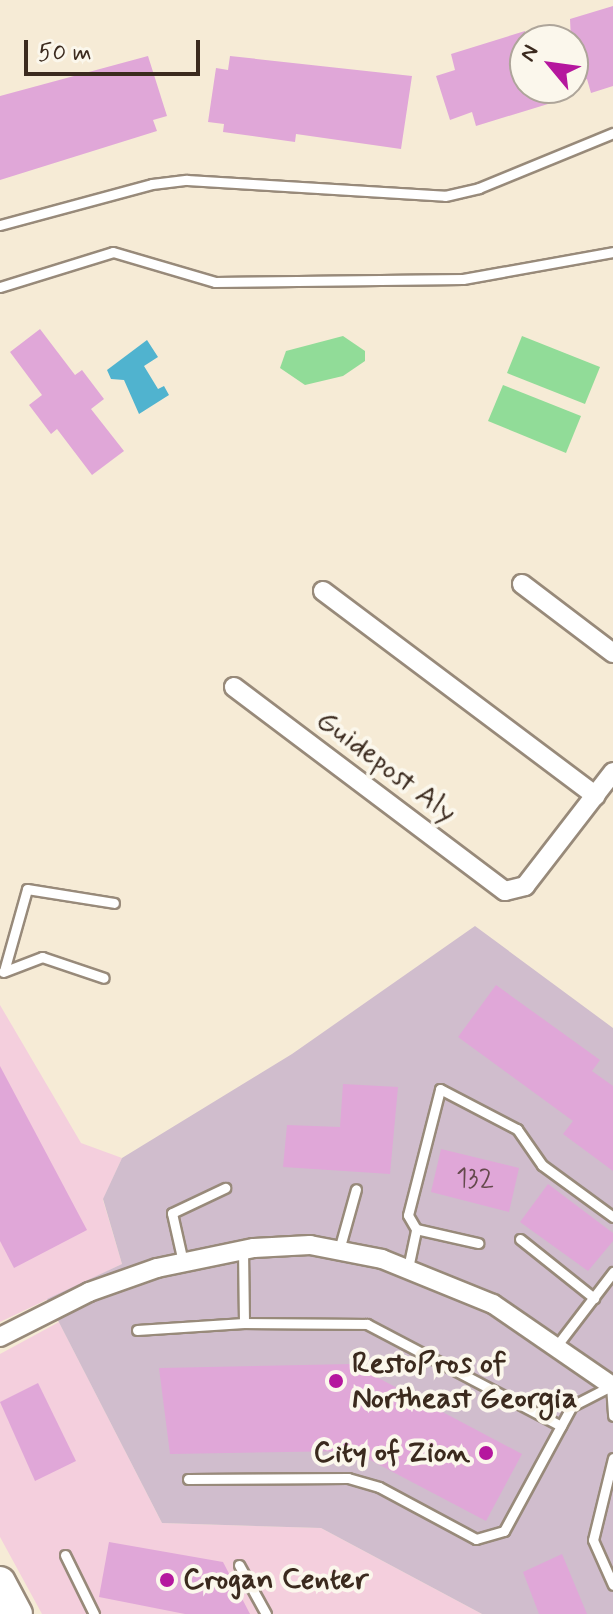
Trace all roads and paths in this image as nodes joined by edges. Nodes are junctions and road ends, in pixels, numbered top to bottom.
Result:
1 (613, 133) edge
2 (0, 225) edge
3 (613, 252) edge
4 (0, 287) edge
5 (522, 584) dead end
6 (323, 591) dead end
7 (613, 653) edge
8 (234, 687) dead end
9 (613, 772) edge
10 (596, 796) junction
11 (114, 903) dead end
12 (2, 972) edge
13 (104, 978) dead end
14 (225, 1188) dead end
15 (356, 1189) dead end
16 (613, 1217) edge
17 (416, 1229) junction
18 (520, 1239) dead end
19 (478, 1243) dead end
20 (243, 1250) junction
21 (339, 1250) junction
22 (183, 1262) junction
23 (408, 1268) junction
24 (613, 1272) edge
25 (594, 1298) junction
26 (244, 1323) junction
27 (137, 1330) dead end
28 (0, 1337) edge
29 (558, 1344) junction
30 (612, 1385) edge
31 (613, 1416) edge
32 (561, 1426) junction
33 (613, 1458) edge
34 (188, 1479) dead end
35 (65, 1555) dead end
36 (239, 1565) dead end
37 (0, 1582) edge
38 (613, 1585) edge
39 (17, 1614) edge
40 (94, 1614) edge
41 (266, 1614) edge

1 - 2 lane
3 - 4 lane
5 - 7 street
6 - 10 street
8 - 10 street, Guidepost Aly
9 - 10 street
11 - 12 lane
12 - 13 lane
14 - 22 lane
15 - 21 lane
16 - 17 lane
17 - 19 lane
17 - 23 lane
18 - 25 lane
20 - 21 street
20 - 22 street
20 - 26 lane
21 - 23 street
22 - 28 street
23 - 29 street
24 - 25 lane
25 - 29 lane
26 - 27 lane
26 - 32 lane
29 - 30 street
30 - 31 lane
30 - 32 lane
32 - 34 lane
33 - 38 lane
35 - 40 lane
36 - 41 lane
37 - 39 main road

